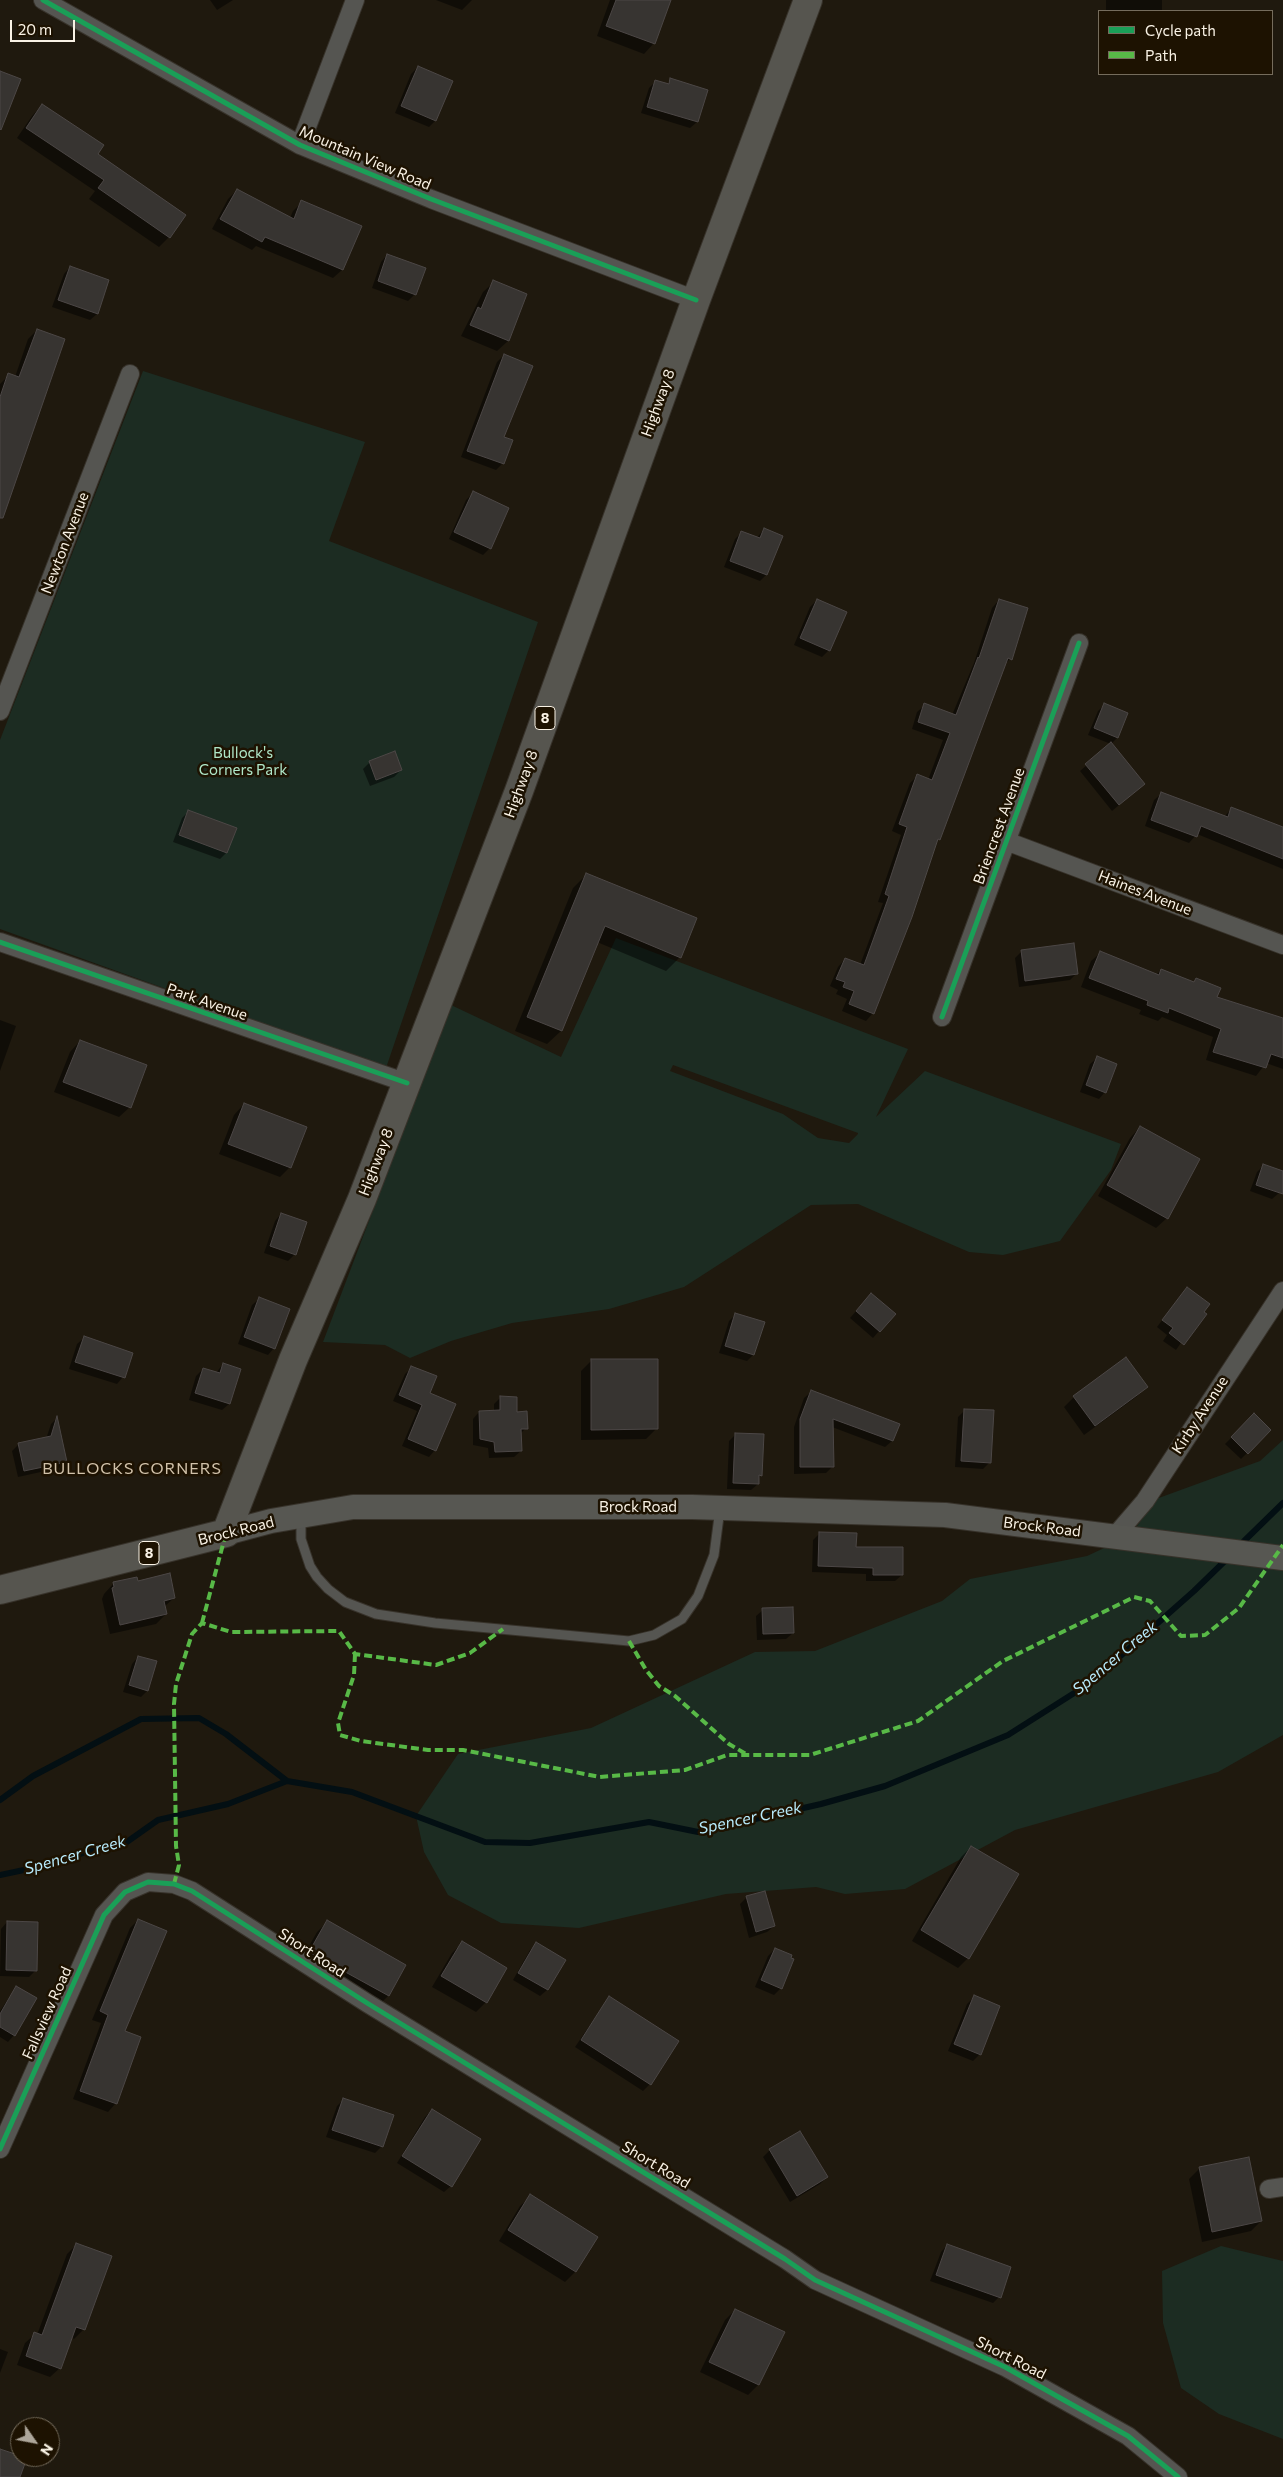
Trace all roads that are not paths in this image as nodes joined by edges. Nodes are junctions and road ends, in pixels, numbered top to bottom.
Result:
1 (43, 0) edge
2 (355, 0) edge
3 (808, 0) edge
4 (300, 145) junction
5 (696, 300) junction
6 (130, 374) dead end
7 (1079, 643) dead end
8 (0, 711) edge
9 (1006, 841) junction
10 (0, 942) edge
11 (1283, 945) edge
12 (942, 1017) dead end
13 (407, 1083) junction
14 (1283, 1291) edge
15 (720, 1509) junction
16 (301, 1516) junction
17 (226, 1533) junction
18 (1114, 1536) junction
19 (1283, 1558) edge
20 (0, 1590) edge
21 (125, 1892) joint
22 (0, 2149) edge
23 (1178, 2477) edge

1 - 4 street, Mountain View Road
2 - 4 street
3 - 5 main road, Highway 8 / 8
4 - 5 street, Mountain View Road
5 - 13 main road, Highway 8 / 8
6 - 8 street, Newton Avenue
7 - 9 street, Briencrest Avenue
9 - 11 street, Haines Avenue
9 - 12 street, Briencrest Avenue
10 - 13 street, Park Avenue
13 - 17 main road, Highway 8 / 8
14 - 18 street, Kirby Avenue
15 - 16 main road, Brock Road
15 - 16 lane
15 - 18 main road, Brock Road
16 - 17 main road, Brock Road
17 - 20 main road, Brock Road / 8
18 - 19 main road, Brock Road
21 - 22 street, Fallsview Road
21 - 23 street, Short Road

